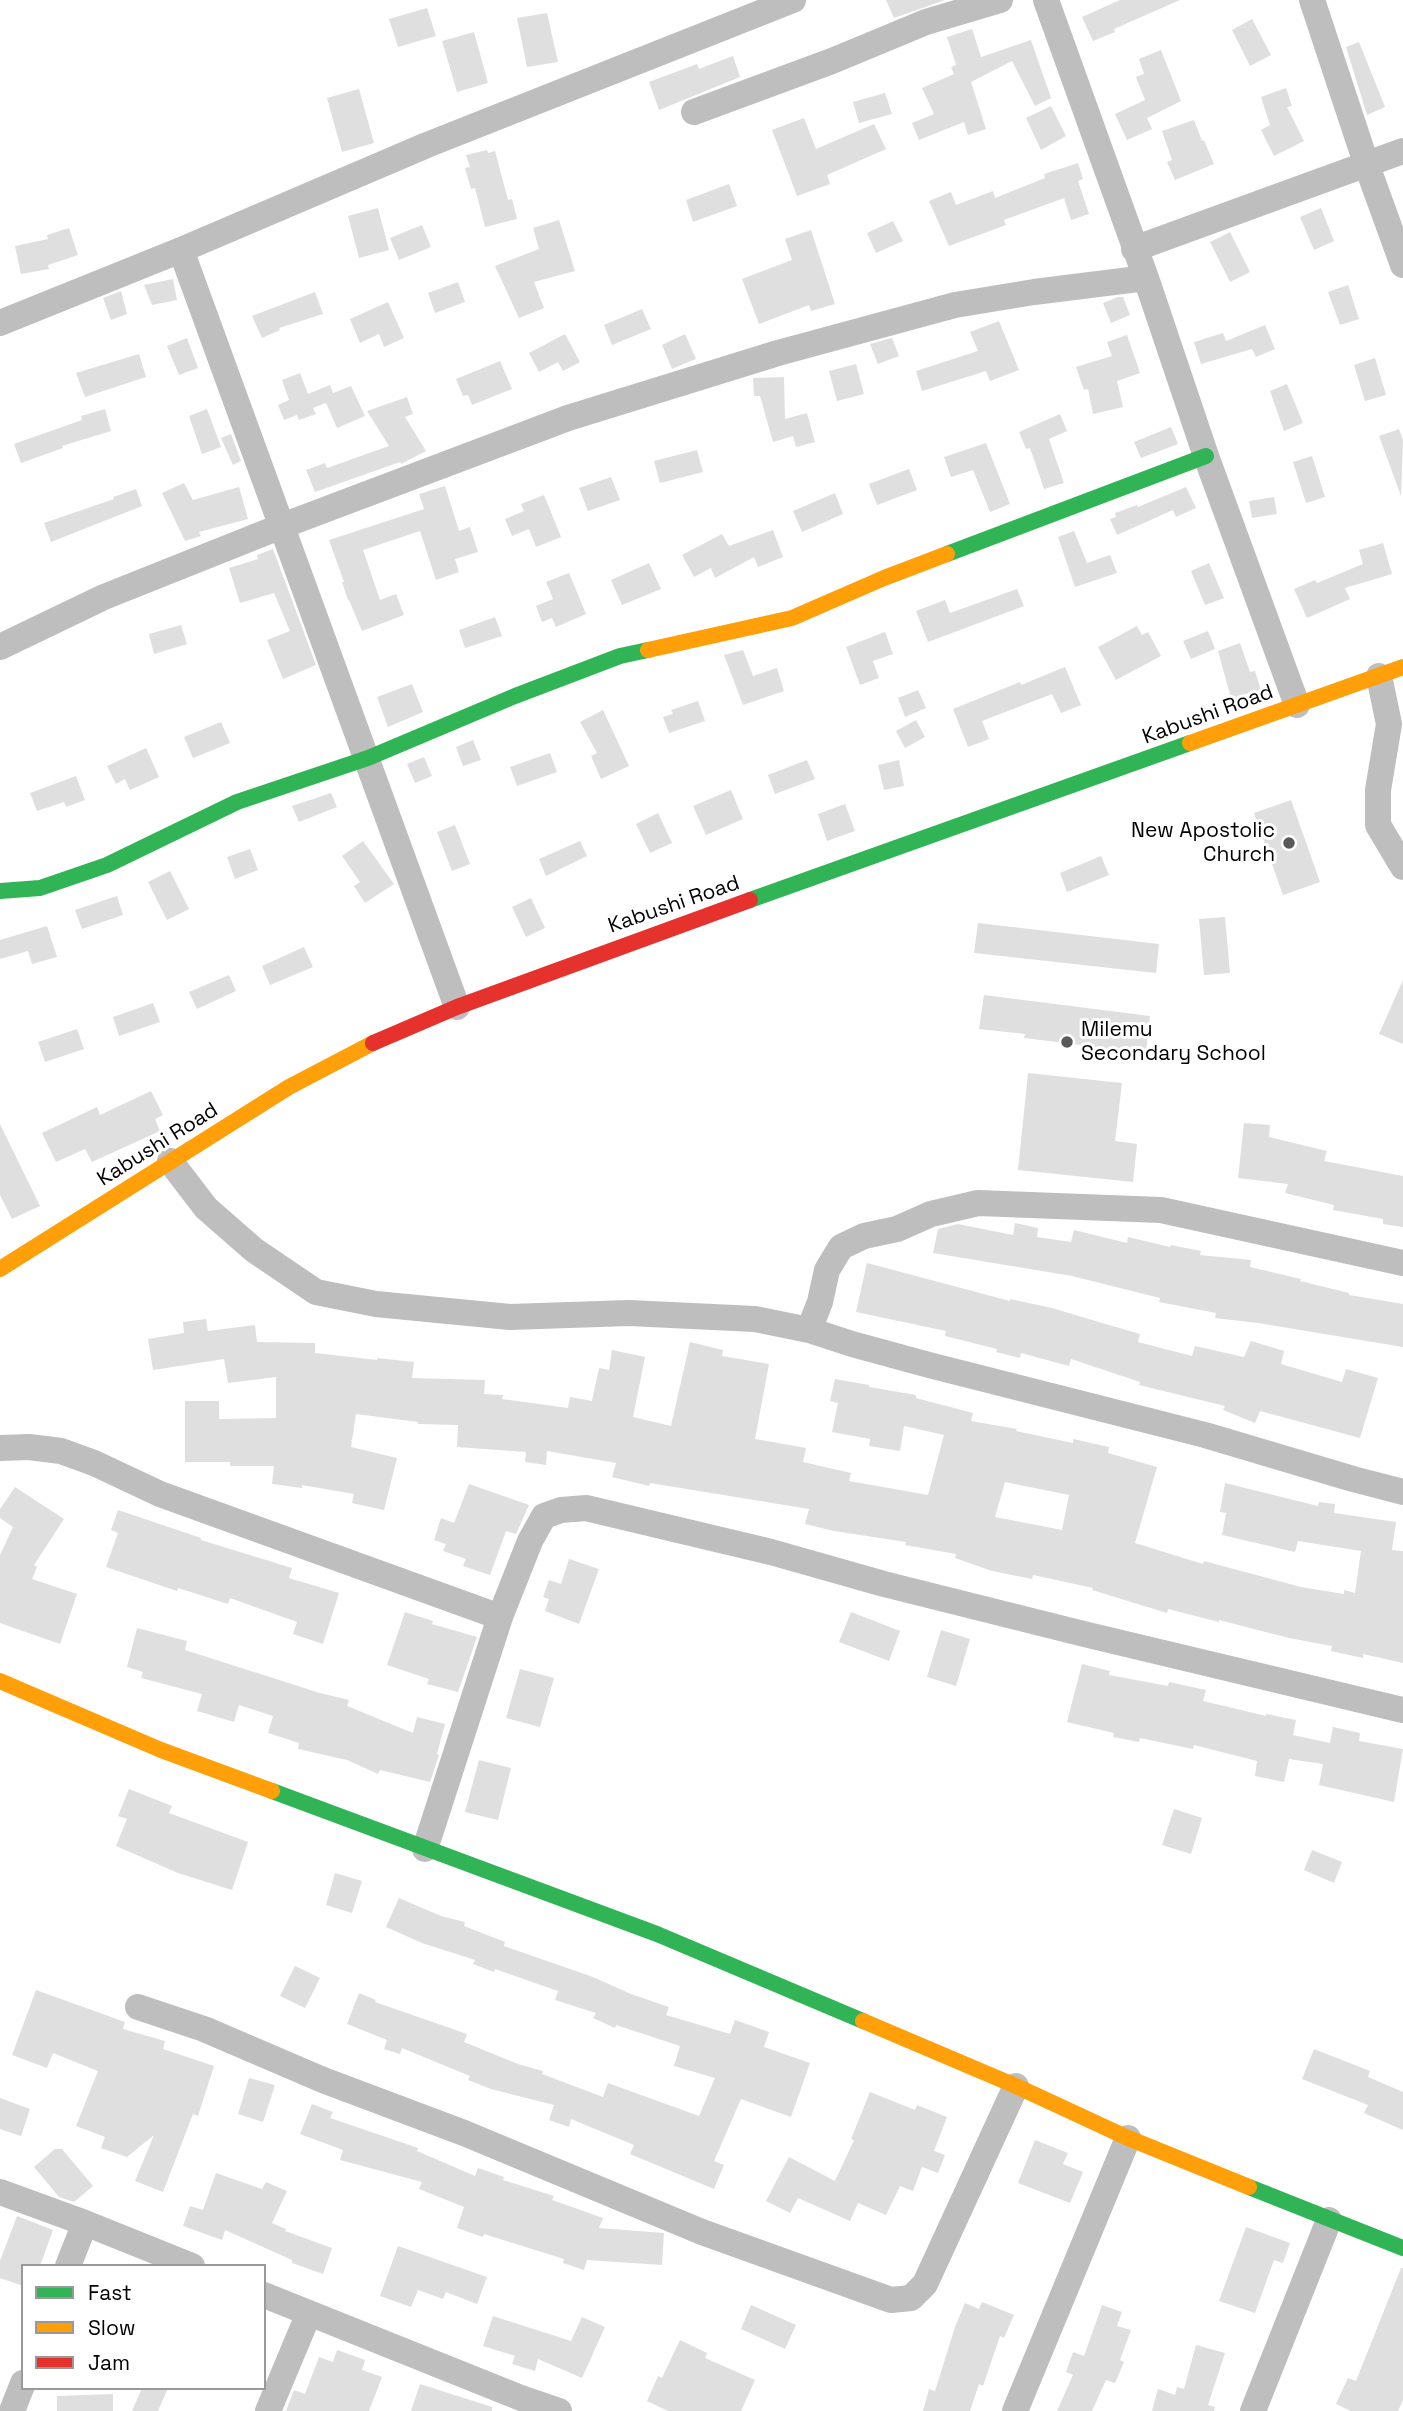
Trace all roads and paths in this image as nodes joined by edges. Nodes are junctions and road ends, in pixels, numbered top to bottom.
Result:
1 (793, 0) edge
2 (1000, 0) edge
3 (1046, 0) edge
4 (1312, 0) edge
5 (694, 112) dead end
6 (1403, 150) edge
7 (1366, 163) junction
8 (1135, 249) junction
9 (181, 250) junction
10 (1403, 265) edge
11 (1146, 278) junction
12 (0, 323) edge
13 (1206, 456) junction
14 (282, 526) junction
15 (0, 647) edge
16 (1391, 671) edge
17 (1297, 705) junction
18 (368, 758) junction
19 (1403, 867) edge
20 (0, 891) edge
21 (457, 1007) junction
22 (170, 1161) junction
23 (1403, 1263) edge
24 (0, 1269) edge
25 (809, 1330) junction
26 (0, 1448) edge
27 (1403, 1492) edge
28 (500, 1618) junction
29 (0, 1681) edge
30 (1403, 1710) edge
31 (425, 1849) junction
32 (138, 2007) dead end
33 (1016, 2086) junction
34 (1128, 2138) junction
35 (0, 2192) edge
36 (1329, 2220) junction
37 (85, 2223) junction
38 (1401, 2243) edge
39 (69, 2264) edge
40 (186, 2264) edge
41 (266, 2296) edge
42 (309, 2313) junction
43 (21, 2388) edge
44 (519, 2405) edge
45 (0, 2408) edge
46 (11, 2411) edge
47 (268, 2411) edge
48 (559, 2411) edge
49 (1015, 2411) edge
50 (1253, 2411) edge

1 - 9 street
2 - 5 street
3 - 8 street
4 - 7 street
6 - 7 street
7 - 8 street
7 - 10 street
8 - 11 street
9 - 12 street
9 - 14 street
11 - 13 street
11 - 14 street
13 - 17 street
13 - 18 street
14 - 15 street
14 - 18 street
16 - 17 street, Kabushi Road
16 - 19 street
17 - 21 street, Kabushi Road
18 - 20 street
18 - 21 street
21 - 22 street, Kabushi Road
22 - 24 street, Kabushi Road
22 - 25 street
23 - 25 street
25 - 27 street
26 - 28 street
28 - 30 street
28 - 31 street
29 - 31 street
31 - 33 street
32 - 33 street
33 - 34 street
34 - 36 street
34 - 49 street
35 - 37 street
36 - 38 street
36 - 50 street
37 - 39 street
37 - 40 street
41 - 42 street
42 - 44 street
42 - 47 street
43 - 46 street
44 - 48 street
45 - 46 street

